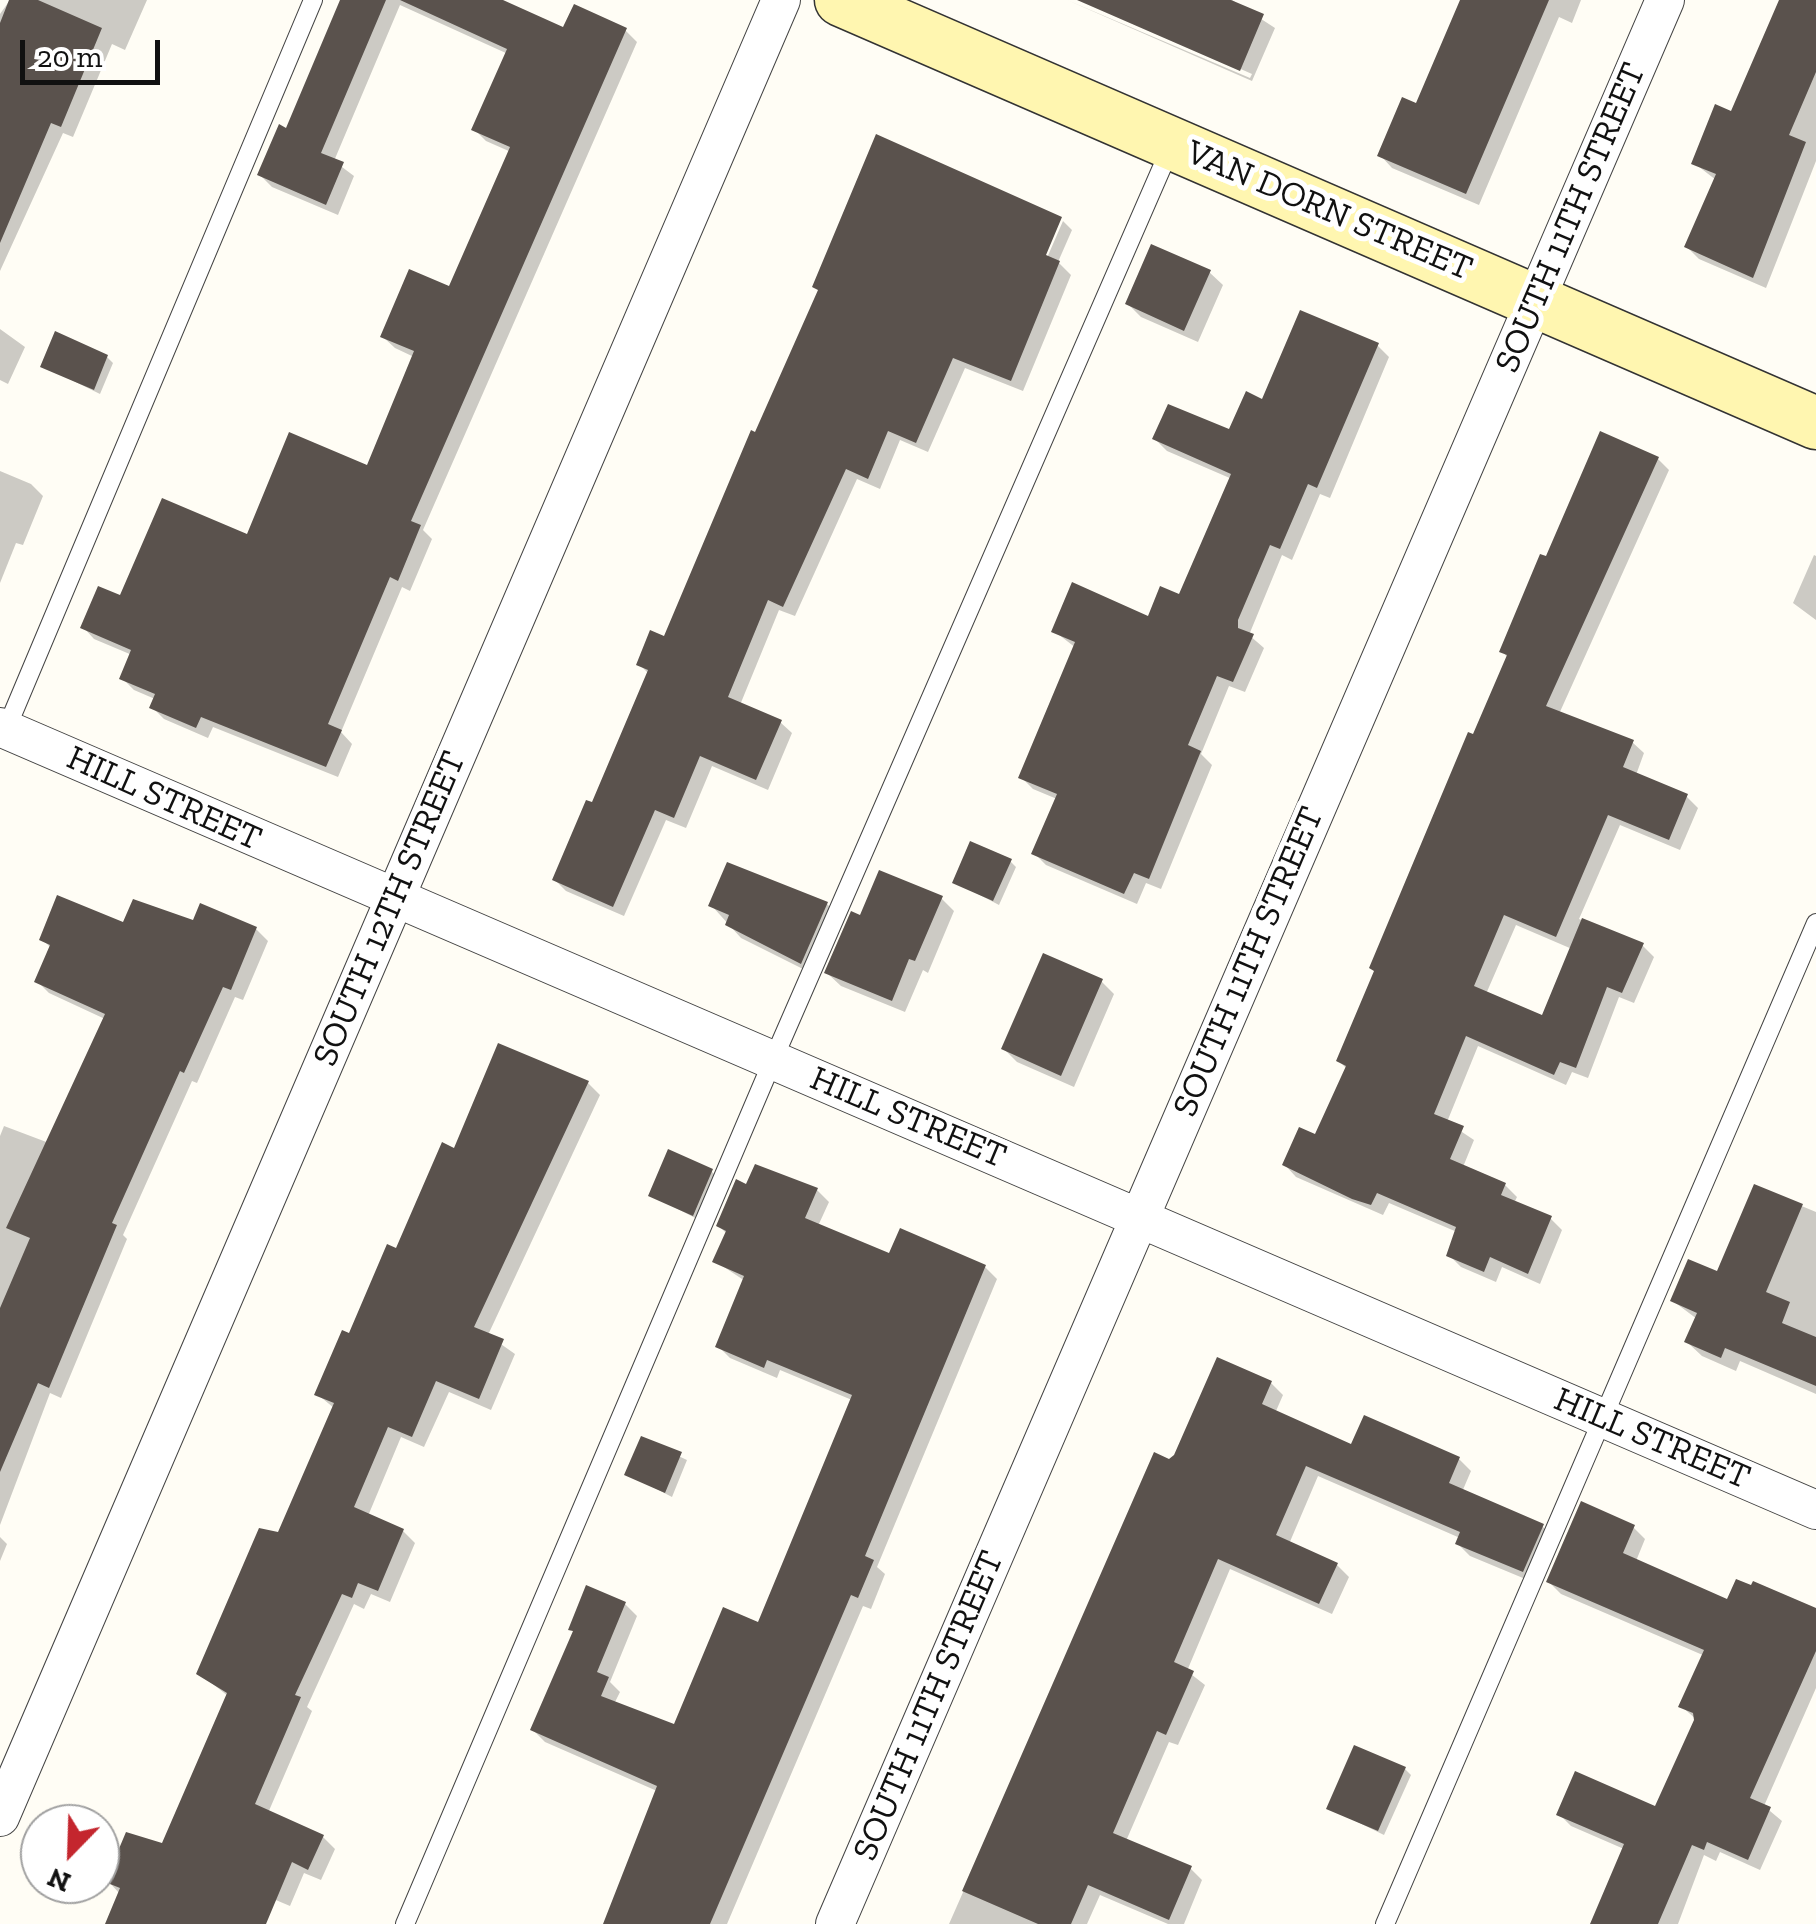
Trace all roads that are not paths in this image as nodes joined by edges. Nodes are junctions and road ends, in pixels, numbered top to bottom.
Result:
1 (313, 0) edge
2 (781, 0) edge
3 (1665, 0) edge
4 (874, 7) edge
5 (1172, 144) junction
6 (1536, 301) junction
7 (1816, 423) edge
8 (2, 733) edge
9 (394, 899) junction
10 (1816, 923) edge
11 (773, 1060) junction
12 (1138, 1217) junction
13 (1602, 1417) junction
14 (1816, 1510) edge
15 (0, 1817) edge
16 (404, 1924) edge
17 (835, 1924) edge
18 (1384, 1924) edge

1 - 8 lane
2 - 9 street, SOUTH 12TH STREET
3 - 6 street, SOUTH 11TH STREET
4 - 5 main road, VAN DORN STREET
5 - 6 main road, VAN DORN STREET
5 - 11 lane
6 - 7 main road, VAN DORN STREET
6 - 12 street, SOUTH 11TH STREET
8 - 9 street, HILL STREET
9 - 11 street, HILL STREET
9 - 15 street, SOUTH 12TH STREET
10 - 13 lane
11 - 12 street, HILL STREET
11 - 16 lane
12 - 13 street, HILL STREET
12 - 17 street, SOUTH 11TH STREET
13 - 14 street, HILL STREET
13 - 18 lane

